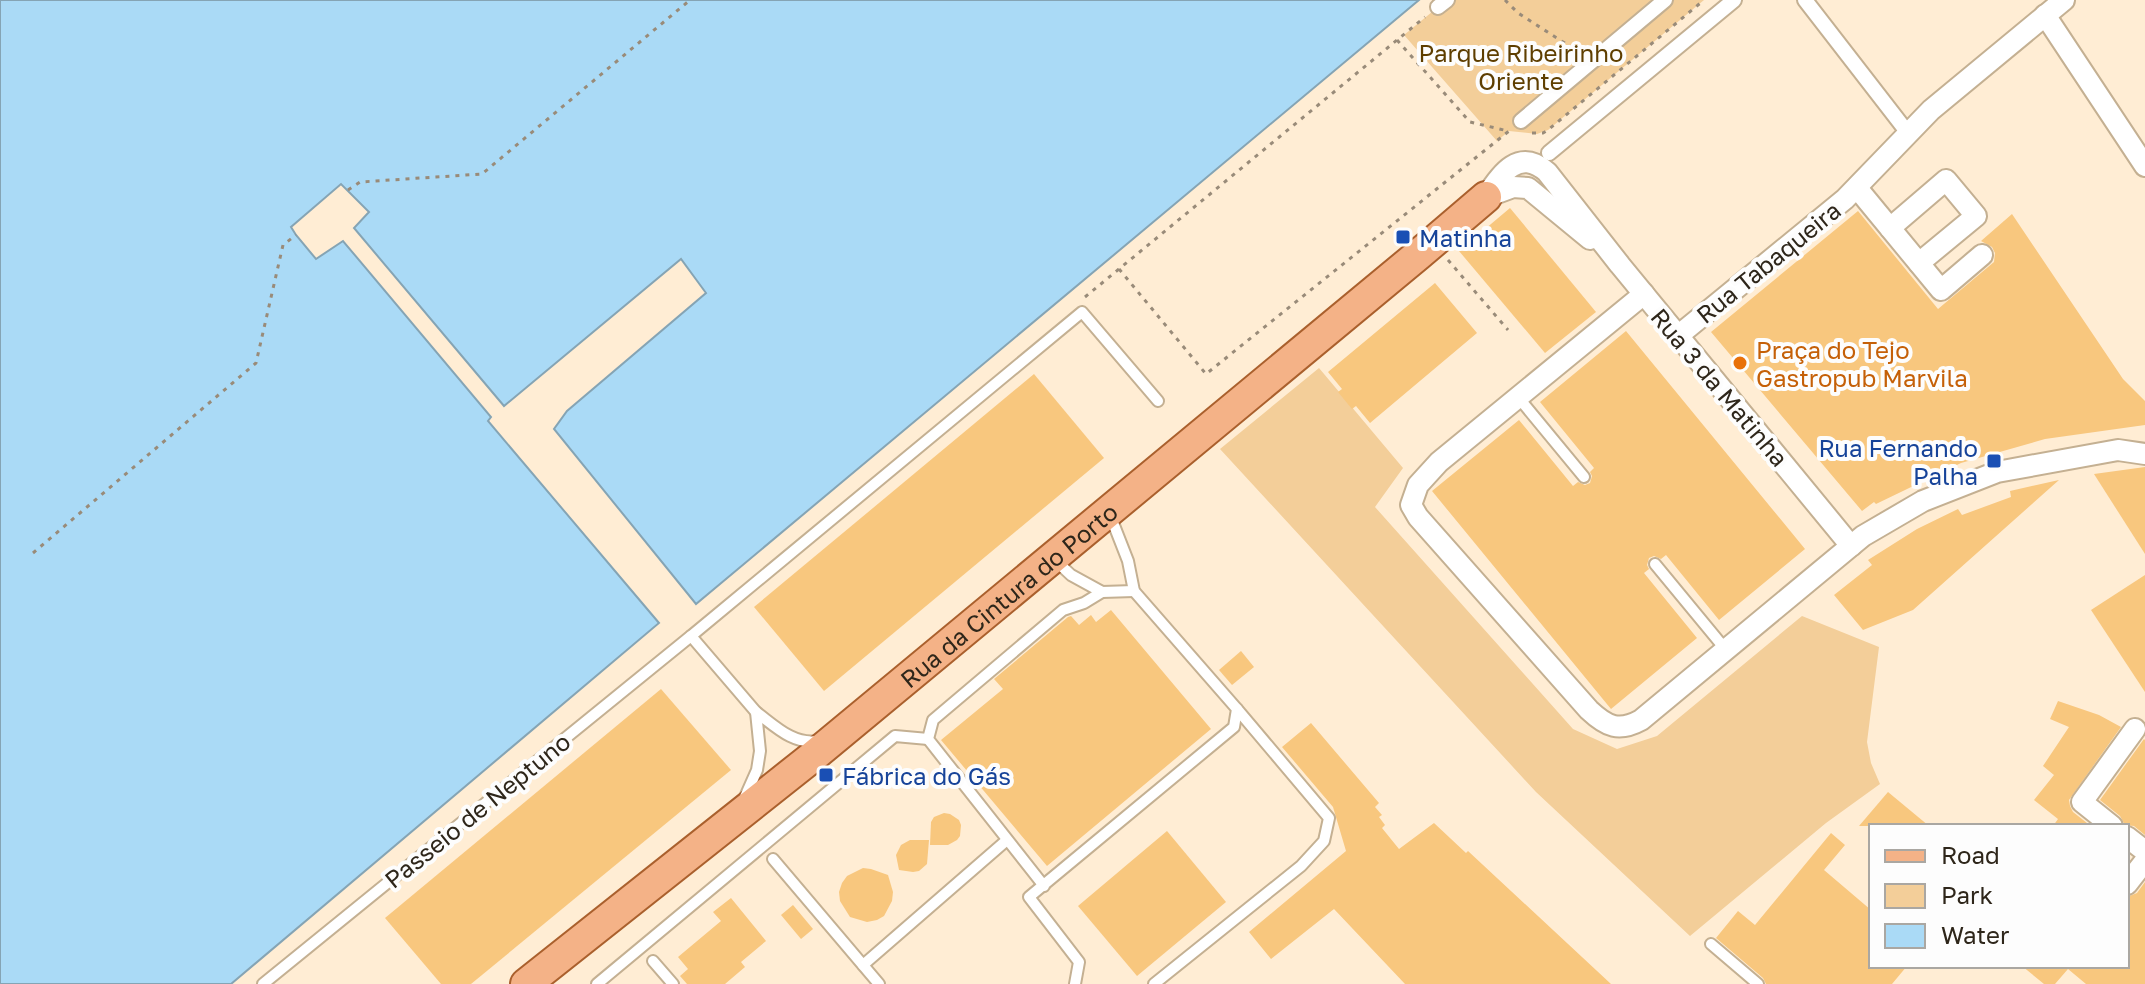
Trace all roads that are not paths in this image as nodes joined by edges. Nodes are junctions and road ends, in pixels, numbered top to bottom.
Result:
1 (1665, 0) edge
2 (1734, 0) edge
3 (1805, 0) edge
4 (2064, 0) edge
5 (2045, 15) junction
6 (1521, 121) dead end
7 (1908, 133) junction
8 (1549, 153) dead end
9 (2145, 166) edge
10 (1857, 188) junction
11 (1486, 197) joint
12 (1890, 228) junction
13 (1982, 255) dead end
14 (1919, 263) junction
15 (1644, 294) junction
16 (1679, 335) junction
17 (1518, 397) junction
18 (1158, 401) dead end
19 (2145, 454) edge
20 (1584, 477) dead end
21 (1109, 511) junction
22 (1851, 546) junction
23 (1053, 558) junction
24 (1655, 564) dead end
25 (1134, 591) junction
26 (1102, 592) junction
27 (691, 636) junction
28 (1726, 650) junction
29 (1237, 709) junction
30 (756, 712) junction
31 (2135, 729) dead end
32 (836, 738) junction
33 (928, 739) junction
34 (736, 819) junction
35 (2102, 823) edge
36 (2129, 839) edge
37 (1007, 840) junction
38 (2145, 851) edge
39 (773, 859) dead end
40 (2145, 861) edge
41 (2129, 881) edge
42 (1044, 886) junction
43 (1711, 944) dead end
44 (653, 961) dead end
45 (863, 965) junction
46 (263, 984) edge
47 (526, 984) edge
48 (597, 984) edge
49 (673, 984) edge
50 (879, 984) edge
51 (1075, 984) edge
52 (1154, 984) edge
53 (1758, 984) edge

1 - 6 street
2 - 8 street
3 - 7 street
4 - 5 street, Rua Tabaqueira
5 - 7 street, Rua Tabaqueira
5 - 9 street
7 - 10 street, Rua Tabaqueira
10 - 12 street
10 - 16 street, Rua Tabaqueira
11 - 15 street, Rua 3 da Matinha
11 - 21 main road, Rua da Cintura do Porto
12 - 14 street
12 - 14 street
13 - 14 street
15 - 16 street, Rua 3 da Matinha
15 - 17 street
16 - 22 street, Rua 3 da Matinha
17 - 20 lane
17 - 28 street
18 - 27 lane, Passeio de Neptuno
19 - 22 street
21 - 23 main road, Rua da Cintura do Porto
21 - 25 lane
22 - 28 street
23 - 26 lane
23 - 32 main road, Rua da Cintura do Porto
24 - 28 lane
25 - 26 lane
25 - 29 lane
26 - 33 lane
27 - 30 lane
27 - 46 lane, Passeio de Neptuno
29 - 42 lane
29 - 52 lane
30 - 32 lane
30 - 34 lane
31 - 35 street
32 - 34 main road, Rua da Cintura do Porto
33 - 37 lane
33 - 48 lane
34 - 47 main road, Rua da Cintura do Porto
36 - 38 street
37 - 42 lane
37 - 45 lane
39 - 45 lane
40 - 41 street
42 - 51 lane
43 - 53 lane
44 - 49 lane
45 - 50 lane

